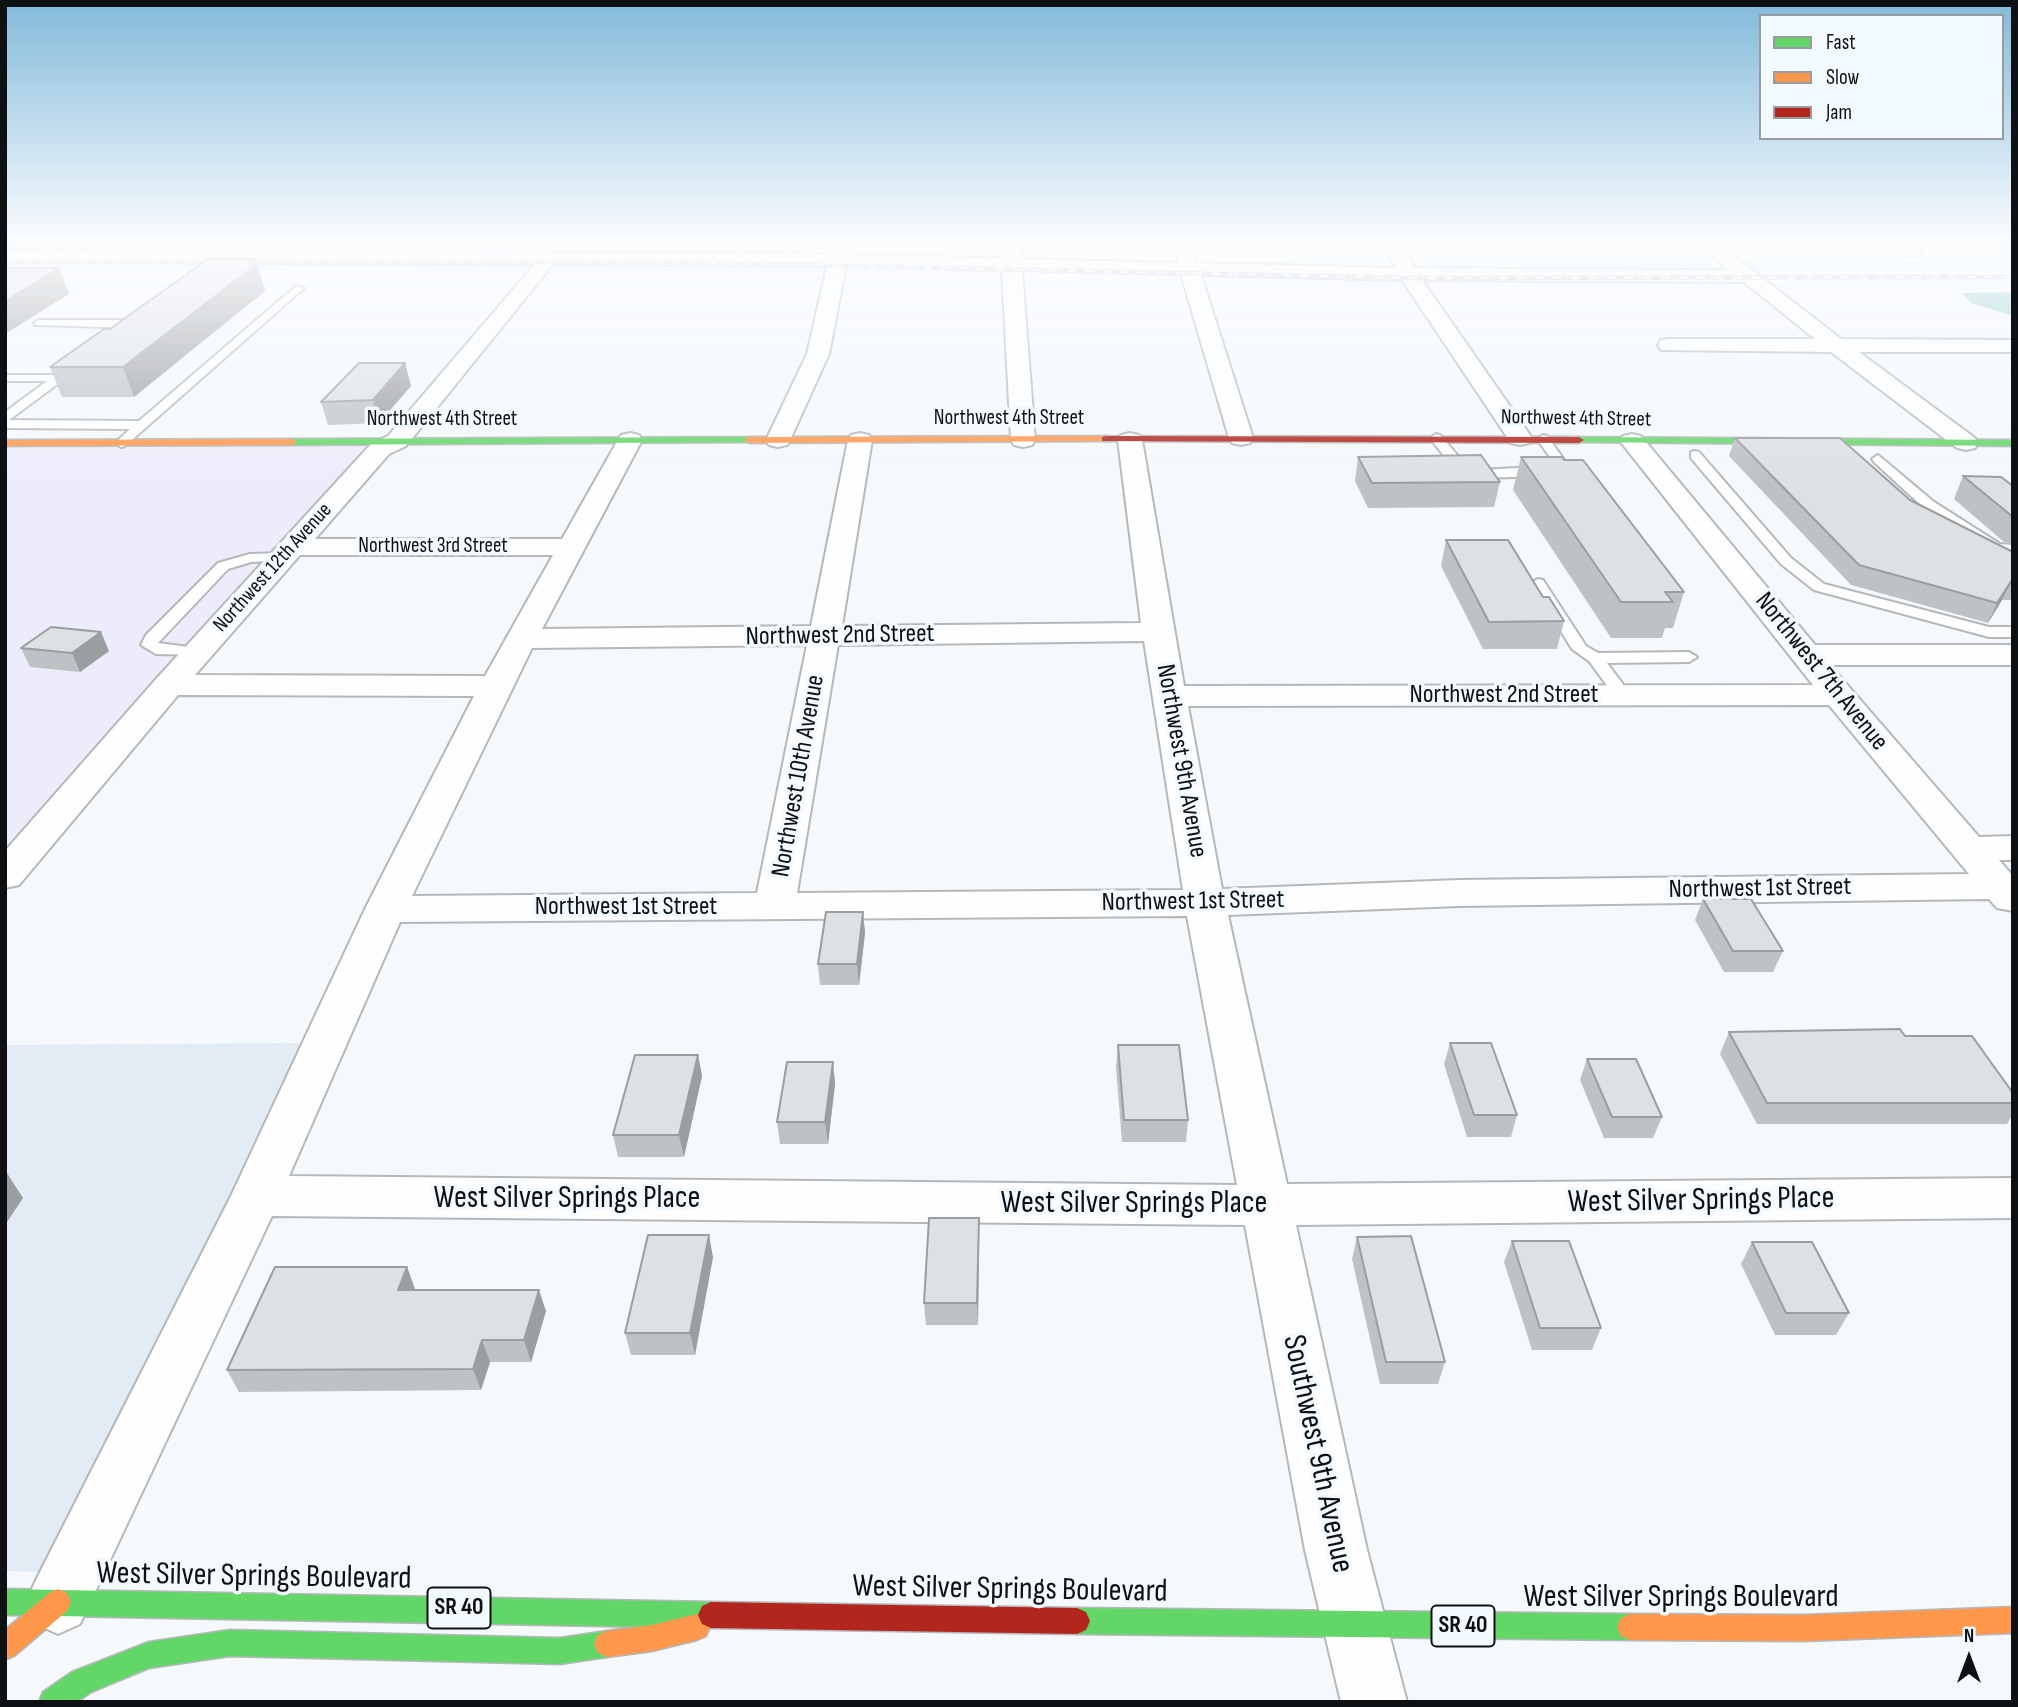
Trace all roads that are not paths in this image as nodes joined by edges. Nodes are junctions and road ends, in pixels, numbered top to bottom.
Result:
1 (261, 321) edge
2 (491, 321) edge
3 (825, 321) edge
4 (1016, 321) edge
5 (1205, 321) edge
6 (1441, 321) edge
7 (1804, 321) edge
8 (39, 323) dead end
9 (118, 339) edge
10 (1669, 345) dead end
11 (2013, 346) edge
12 (1838, 347) junction
13 (86, 364) edge
14 (5, 378) edge
15 (59, 378) junction
16 (5, 418) edge
17 (5, 424) edge
18 (141, 425) junction
19 (1241, 438) junction
20 (1436, 438) junction
21 (1520, 438) junction
22 (1130, 439) junction
23 (1543, 439) junction
24 (630, 440) junction
25 (778, 440) junction
26 (860, 440) junction
27 (1023, 440) junction
28 (397, 441) junction
29 (1632, 441) junction
30 (5, 443) edge
31 (121, 443) junction
32 (1966, 443) junction
33 (2013, 443) edge
34 (1695, 455) dead end
35 (1878, 459) dead end
36 (573, 547) junction
37 (2013, 548) edge
38 (288, 552) junction
39 (1538, 583) edge
40 (1158, 632) junction
41 (2013, 632) edge
42 (825, 636) junction
43 (522, 639) junction
44 (198, 652) junction
45 (1807, 655) junction
46 (2013, 655) edge
47 (1689, 657) dead end
48 (1595, 658) junction
49 (169, 685) junction
50 (496, 686) junction
51 (1623, 695) junction
52 (1838, 695) junction
53 (1171, 696) junction
54 (2013, 848) edge
55 (1967, 849) junction
56 (5, 876) edge
57 (2006, 893) edge
58 (1205, 903) junction
59 (775, 906) junction
60 (385, 909) junction
61 (256, 1196) junction
62 (2013, 1198) edge
63 (1265, 1205) junction
64 (32, 1602) edge
65 (761, 1613) junction
66 (2013, 1620) edge
67 (1355, 1626) junction
68 (5, 1647) edge
69 (53, 1702) edge
70 (1374, 1702) edge

1 - 18 lane
2 - 28 street, Northwest 12th Avenue
3 - 25 street
4 - 27 street
5 - 19 street
6 - 21 street
7 - 12 street
8 - 9 lane
10 - 12 street
11 - 12 street
12 - 32 street
13 - 15 lane
14 - 15 lane
15 - 16 lane
17 - 18 lane
18 - 31 lane
19 - 20 street, Northwest 4th Street
19 - 22 street, Northwest 4th Street
20 - 21 street, Northwest 4th Street
20 - 23 lane
21 - 23 street, Northwest 4th Street
22 - 27 street, Northwest 4th Street
22 - 40 street, Northwest 9th Avenue
23 - 29 street, Northwest 4th Street
24 - 25 street, Northwest 4th Street
24 - 28 street, Northwest 4th Street
24 - 36 street
25 - 26 street, Northwest 4th Street
26 - 27 street, Northwest 4th Street
26 - 42 street, Northwest 10th Avenue
28 - 31 street, Northwest 4th Street
28 - 38 street, Northwest 12th Avenue
29 - 32 street, Northwest 4th Street
29 - 45 street, Northwest 7th Avenue
30 - 31 street, Northwest 4th Street
32 - 33 street, Northwest 4th Street
34 - 41 lane
35 - 37 lane
36 - 38 street, Northwest 3rd Street
36 - 43 street
38 - 44 street, Northwest 12th Avenue
38 - 44 lane
39 - 48 lane
40 - 42 street, Northwest 2nd Street
40 - 53 street, Northwest 9th Avenue
42 - 43 street, Northwest 2nd Street
42 - 59 street, Northwest 10th Avenue
43 - 50 street
44 - 49 street, Northwest 12th Avenue
45 - 46 street
45 - 52 street, Northwest 7th Avenue
47 - 48 lane
48 - 51 lane
49 - 50 street
49 - 56 street, Northwest 12th Avenue
50 - 60 street
51 - 52 street, Northwest 2nd Street
51 - 53 street, Northwest 2nd Street
52 - 55 street, Northwest 7th Avenue
53 - 58 street, Northwest 9th Avenue
54 - 55 street
55 - 57 street, Northwest 7th Avenue
57 - 58 street, Northwest 1st Street
58 - 59 street, Northwest 1st Street
58 - 63 street, Northwest 9th Avenue
59 - 60 street, Northwest 1st Street
60 - 61 street
61 - 63 street, West Silver Springs Place
61 - 64 street
62 - 63 street, West Silver Springs Place
63 - 67 street, Southwest 9th Avenue
64 - 65 street, West Silver Springs Boulevard / SR 40
64 - 68 street
65 - 67 street, West Silver Springs Boulevard / SR 40
65 - 69 street
66 - 67 street, West Silver Springs Boulevard / SR 40
67 - 70 street, Southwest 9th Avenue

